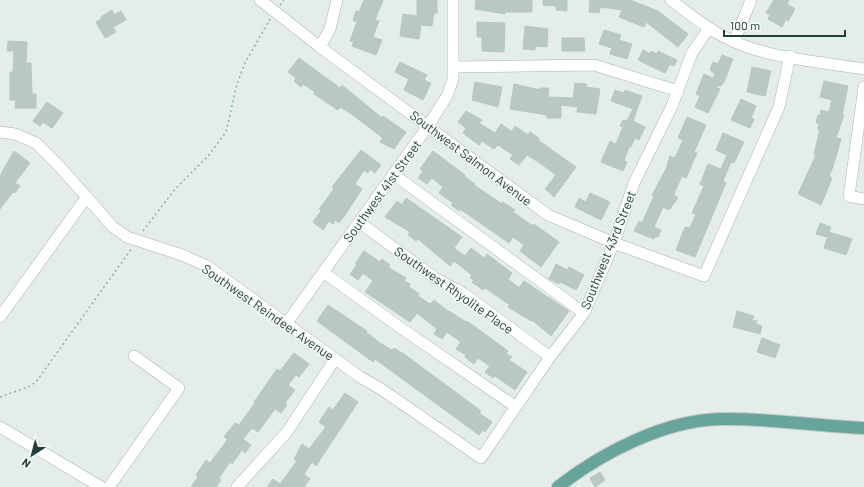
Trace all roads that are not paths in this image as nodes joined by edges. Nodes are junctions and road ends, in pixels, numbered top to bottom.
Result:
1 (260, 0) edge
2 (337, 0) edge
3 (453, 0) edge
4 (671, 0) edge
5 (751, 0) edge
6 (709, 28) junction
7 (734, 42) junction
8 (320, 47) junction
9 (790, 56) junction
10 (453, 66) junction
11 (864, 69) edge
12 (864, 87) edge
13 (678, 91) junction
14 (428, 126) junction
15 (0, 132) edge
16 (393, 174) junction
17 (86, 198) junction
18 (864, 199) edge
19 (359, 222) junction
20 (614, 242) junction
21 (323, 272) junction
22 (584, 313) junction
23 (0, 317) edge
24 (286, 324) junction
25 (134, 356) dead end
26 (550, 357) junction
27 (335, 360) junction
28 (516, 407) junction
29 (0, 427) edge
30 (864, 428) edge
31 (481, 458) joint
32 (101, 487) edge
33 (109, 487) edge
34 (238, 487) edge
35 (558, 487) edge

1 - 8 street, Southwest Salmon Avenue
2 - 8 street
3 - 10 street, Southwest 41st Street
4 - 6 street
5 - 7 street
6 - 7 street
6 - 13 street, Southwest 43rd Street
7 - 9 street
8 - 14 street, Southwest Salmon Avenue
9 - 11 street
9 - 20 street, Southwest Salmon Avenue
10 - 13 street
10 - 14 street, Southwest 41st Street
12 - 18 street
13 - 20 street, Southwest 43rd Street
14 - 16 street, Southwest 41st Street
14 - 20 street, Southwest Salmon Avenue
15 - 17 street, Southwest Reindeer Avenue
16 - 19 street, Southwest 41st Street
16 - 22 street
17 - 23 street
17 - 24 street, Southwest Reindeer Avenue
19 - 21 street, Southwest 41st Street
19 - 26 street, Southwest Rhyolite Place
20 - 22 street, Southwest 43rd Street
21 - 24 street, Southwest 41st Street
21 - 28 street
22 - 26 street, Southwest 43rd Street
24 - 27 street, Southwest Reindeer Avenue
25 - 33 street
26 - 28 street, Southwest 43rd Street
27 - 31 street, Southwest Reindeer Avenue
27 - 34 street
28 - 31 street, Southwest 43rd Street
29 - 32 street
30 - 35 main road

